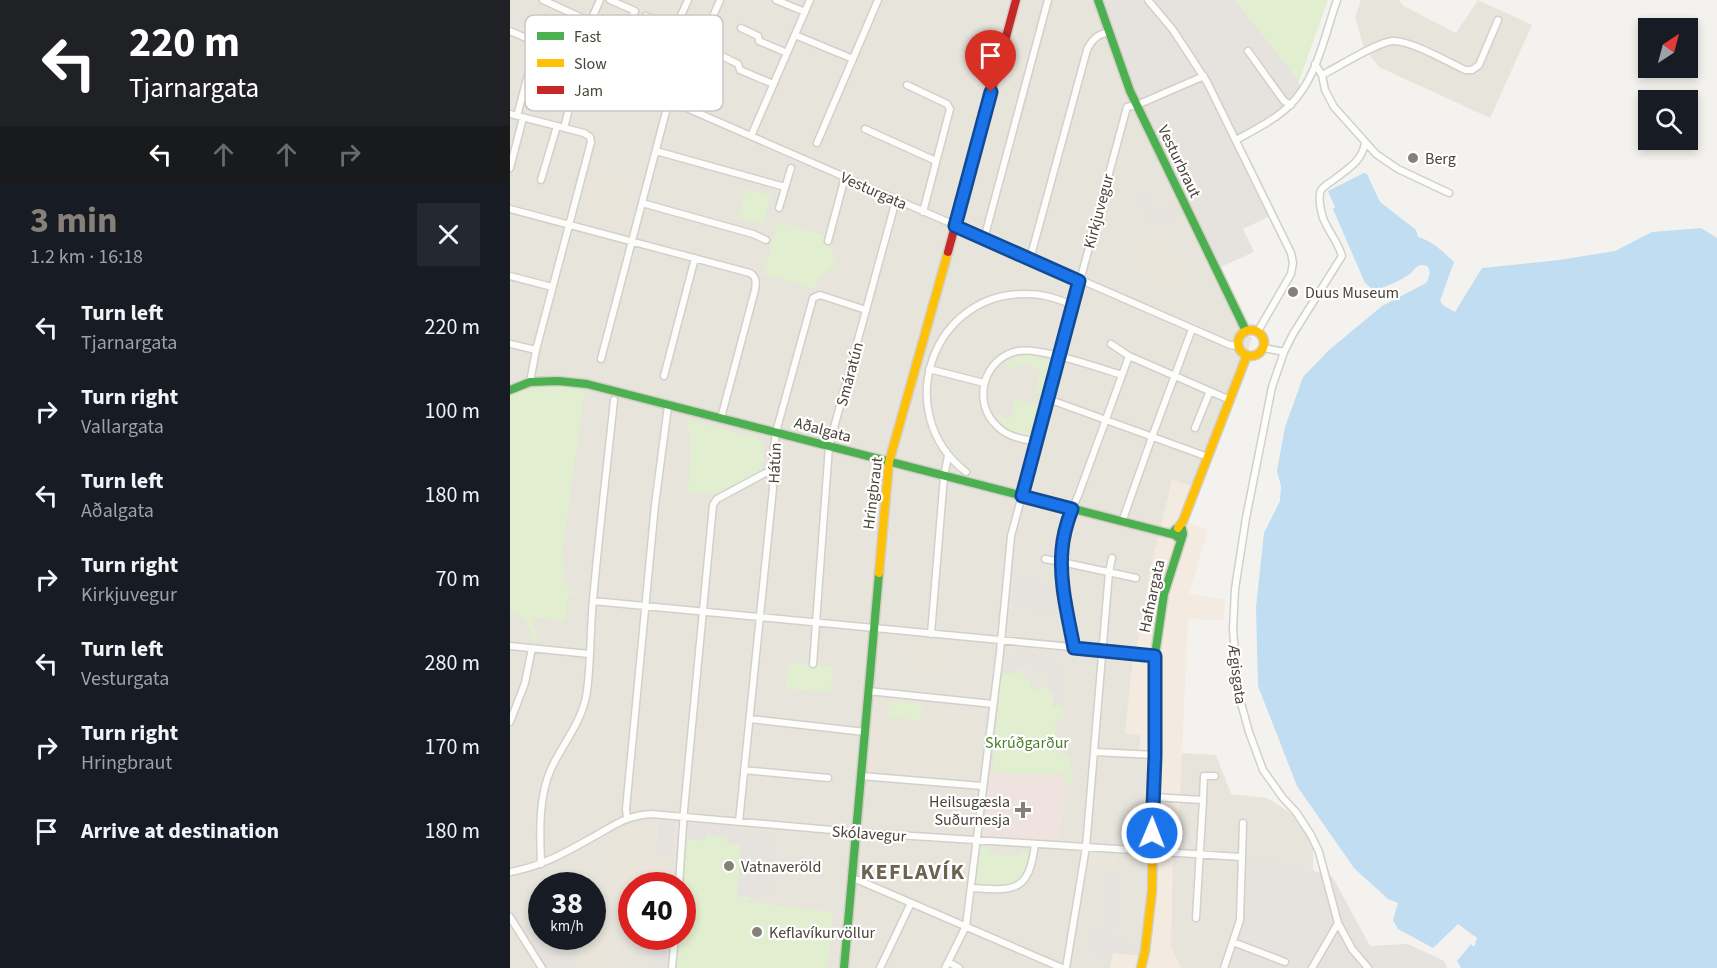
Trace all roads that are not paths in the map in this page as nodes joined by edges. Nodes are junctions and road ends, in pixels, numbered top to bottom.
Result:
1 (543, 0) edge
2 (600, 0) edge
3 (610, 0) edge
4 (688, 0) edge
5 (720, 0) edge
6 (776, 0) edge
7 (810, 0) edge
8 (878, 0) edge
9 (1016, 0) edge
10 (1048, 0) edge
11 (1098, 0) edge
12 (1148, 0) edge
13 (1337, 0) edge
14 (805, 12) junction
15 (576, 15) edge
16 (594, 15) edge
17 (633, 15) edge
18 (681, 15) edge
19 (714, 15) edge
20 (1498, 20) dead end
21 (741, 28) dead end
22 (510, 32) edge
23 (1110, 32) junction
24 (795, 35) junction
25 (525, 38) edge
26 (1248, 51) dead end
27 (787, 53) junction
28 (723, 57) edge
29 (853, 59) junction
30 (1315, 64) junction
31 (1322, 75) junction
32 (1204, 76) junction
33 (773, 84) junction
34 (907, 85) dead end
35 (525, 86) edge
36 (1137, 105) junction
37 (1291, 105) junction
38 (565, 111) edge
39 (666, 111) edge
40 (694, 111) edge
41 (517, 116) edge
42 (560, 127) junction
43 (865, 129) dead end
44 (751, 136) junction
45 (1236, 140) junction
46 (817, 143) dead end
47 (1365, 143) junction
48 (656, 151) junction
49 (936, 161) junction
50 (510, 168) edge
51 (791, 168) dead end
52 (845, 177) junction
53 (541, 180) dead end
54 (785, 187) junction
55 (1449, 193) dead end
56 (896, 200) junction
57 (642, 203) junction
58 (779, 208) dead end
59 (510, 209) edge
60 (923, 212) junction
61 (569, 225) junction
62 (955, 226) junction
63 (984, 238) junction
64 (766, 240) dead end
65 (828, 241) dead end
66 (632, 242) junction
67 (695, 258) junction
68 (1030, 259) junction
69 (510, 276) edge
70 (1079, 281) junction
71 (552, 288) junction
72 (1073, 305) junction
73 (866, 309) junction
74 (1192, 329) junction
75 (1246, 331) junction
76 (1258, 331) junction
77 (510, 344) edge
78 (1111, 344) dead end
79 (1239, 345) junction
80 (1264, 348) junction
81 (536, 350) junction
82 (1284, 352) junction
83 (1247, 355) junction
84 (1129, 356) junction
85 (1059, 357) junction
86 (601, 359) dead end
87 (929, 369) junction
88 (1122, 375) junction
89 (664, 376) dead end
90 (1174, 376) junction
91 (530, 382) junction
92 (984, 383) junction
93 (510, 390) edge
94 (1210, 391) junction
95 (1048, 399) junction
96 (614, 400) dead end
97 (1230, 400) junction
98 (668, 406) junction
99 (721, 418) junction
100 (1107, 420) junction
101 (1195, 428) dead end
102 (776, 432) junction
103 (1152, 436) junction
104 (1036, 442) junction
105 (829, 446) junction
106 (948, 456) junction
107 (1208, 457) junction
108 (889, 462) junction
109 (771, 470) junction
110 (966, 472) dead end
111 (944, 476) junction
112 (1022, 496) junction
113 (1072, 509) junction
114 (1122, 522) junction
115 (1179, 531) junction
116 (1112, 558) dead end
117 (1045, 560) dead end
118 (1064, 563) junction
119 (1109, 572) junction
120 (1136, 578) dead end
121 (593, 601) junction
122 (646, 606) junction
123 (703, 612) junction
124 (760, 617) junction
125 (816, 623) junction
126 (873, 628) junction
127 (931, 634) junction
128 (1001, 641) junction
129 (510, 646) edge
130 (532, 648) junction
131 (1074, 648) junction
132 (1104, 651) junction
133 (589, 654) junction
134 (1155, 656) junction
135 (813, 664) dead end
136 (868, 691) junction
137 (513, 704) edge
138 (993, 704) junction
139 (750, 718) junction
140 (510, 722) edge
141 (865, 732) junction
142 (1095, 752) junction
143 (1155, 756) junction
144 (744, 770) junction
145 (861, 776) junction
146 (1215, 776) dead end
147 (828, 778) dead end
148 (982, 786) junction
149 (1153, 797) junction
150 (1203, 800) junction
151 (684, 817) junction
152 (627, 818) junction
153 (739, 822) junction
154 (1243, 823) dead end
155 (855, 832) junction
156 (977, 840) junction
157 (1035, 844) junction
158 (1086, 847) junction
159 (1152, 851) junction
160 (1199, 854) junction
161 (1241, 857) junction
162 (541, 864) junction
163 (510, 872) edge
164 (680, 872) edge
165 (852, 879) junction
166 (972, 888) junction
167 (911, 903) junction
168 (510, 917) edge
169 (1196, 918) dead end
170 (1338, 923) junction
171 (966, 926) junction
172 (1233, 942) junction
173 (674, 950) edge
174 (1285, 962) dead end
175 (946, 965) edge
176 (542, 968) edge
177 (672, 968) edge
178 (844, 968) edge
179 (880, 968) edge
180 (959, 968) edge
181 (1064, 968) edge
182 (1141, 968) edge
183 (1224, 968) edge
184 (1312, 968) edge
185 (1368, 968) edge

1 - 15 street
2 - 16 street
3 - 17 street
4 - 18 street
5 - 19 street
6 - 14 street
7 - 14 street
8 - 29 street
9 - 62 street, Hringbraut
10 - 63 street
11 - 23 street, Vesturbraut
12 - 32 street
13 - 30 street
14 - 24 street
20 - 31 street
21 - 27 street
22 - 25 street, Vesturgata
23 - 36 street, Vesturbraut
23 - 68 street
24 - 27 street
24 - 29 street
26 - 37 street
27 - 33 street
28 - 33 street
29 - 46 street
30 - 31 street
30 - 37 street
31 - 47 street
32 - 36 street
32 - 45 street
33 - 44 street
34 - 49 street
35 - 41 street
36 - 70 street, Kirkjuvegur
36 - 75 street, Vesturbraut
37 - 45 street
38 - 42 street
39 - 48 street
40 - 44 street, Vesturgata
41 - 42 street
41 - 50 street
42 - 53 street
42 - 61 street
43 - 49 street
44 - 52 street, Vesturgata
45 - 76 street
47 - 55 street
47 - 82 street, Ægisgata
48 - 54 street
48 - 57 street
49 - 60 street
51 - 54 street
52 - 56 street, Vesturgata
52 - 65 street
54 - 58 street
56 - 60 street, Vesturgata
56 - 73 street, Smáratún
57 - 64 street
57 - 66 street
59 - 61 street
60 - 62 street, Vesturgata
61 - 66 street
61 - 71 street
62 - 63 street, Vesturgata
62 - 108 street, Hringbraut
63 - 68 street, Vesturgata
66 - 67 street
66 - 86 street
67 - 89 street
67 - 99 street
68 - 70 street, Vesturgata
69 - 71 street
70 - 72 street, Kirkjuvegur
70 - 74 street, Vesturgata
71 - 81 street
72 - 85 street, Kirkjuvegur
72 - 87 street
73 - 102 street, Hátún
73 - 105 street, Smáratún
74 - 79 street, Vesturgata
74 - 90 street
75 - 76 street
75 - 79 street
76 - 80 street
77 - 81 street
78 - 84 street
79 - 83 street
80 - 82 street
80 - 83 street
81 - 91 street
82 - 170 street, Ægisgata
83 - 97 street, Hafnargata
84 - 88 street
84 - 90 street
85 - 88 street
85 - 92 street
85 - 95 street, Kirkjuvegur
87 - 92 street
87 - 106 street
88 - 100 street
90 - 94 street
90 - 103 street
91 - 93 street, Aðalgata
91 - 98 street, Aðalgata
92 - 104 street
94 - 97 street
94 - 101 street
95 - 100 street
95 - 104 street, Kirkjuvegur
96 - 121 street
97 - 107 street, Hafnargata
98 - 99 street, Aðalgata
98 - 122 street
99 - 102 street, Aðalgata
100 - 103 street
100 - 113 street
102 - 105 street, Aðalgata
102 - 109 street, Hátún
103 - 107 street
103 - 114 street
104 - 112 street, Kirkjuvegur
105 - 108 street, Aðalgata
105 - 125 street, Smáratún
106 - 110 street
106 - 111 street
107 - 115 street, Hafnargata
108 - 111 street, Aðalgata
108 - 126 street, Hringbraut
109 - 123 street
109 - 124 street, Hátún
111 - 112 street, Aðalgata
111 - 127 street
112 - 113 street, Aðalgata
112 - 128 street, Kirkjuvegur
113 - 114 street, Aðalgata
113 - 118 street
114 - 115 street, Aðalgata
115 - 134 street, Hafnargata
116 - 119 street
117 - 118 street
118 - 119 street
118 - 131 street
119 - 120 street
119 - 132 street
121 - 122 street
121 - 133 street
122 - 123 street
122 - 152 street
123 - 124 street
123 - 151 street
124 - 125 street
124 - 139 street, Hátún
125 - 126 street
125 - 135 street, Smáratún
126 - 127 street
126 - 136 street, Hringbraut
127 - 128 street
128 - 131 street
128 - 138 street, Kirkjuvegur
129 - 130 street
130 - 133 street
130 - 137 street
131 - 132 street
132 - 134 street
132 - 142 street
133 - 162 street
134 - 143 street, Hafnargata
136 - 138 street
136 - 141 street, Hringbraut
137 - 140 street
138 - 148 street, Kirkjuvegur
139 - 141 street
139 - 144 street, Hátún
141 - 145 street, Hringbraut
142 - 143 street
142 - 158 street
143 - 149 street, Hafnargata
144 - 147 street
144 - 153 street, Hátún
145 - 148 street
145 - 155 street, Hringbraut
146 - 150 street
148 - 156 street, Kirkjuvegur
149 - 150 street
149 - 159 street, Hafnargata
150 - 160 street
151 - 152 street, Skólavegur
151 - 153 street, Skólavegur
151 - 164 street
152 - 162 street, Skólavegur
153 - 155 street, Skólavegur
154 - 161 street
155 - 156 street, Skólavegur
155 - 165 street, Hringbraut
156 - 157 street, Skólavegur
156 - 166 street, Kirkjuvegur
157 - 158 street, Skólavegur
157 - 166 street
158 - 159 street, Skólavegur
158 - 181 street
159 - 160 street, Skólavegur
159 - 182 street, Hafnargata
160 - 161 street, Skólavegur
160 - 169 street
161 - 172 street
162 - 163 street, Skólavegur
165 - 167 street
165 - 178 street, Hringbraut
166 - 171 street, Kirkjuvegur
167 - 171 street
167 - 179 street
168 - 176 street
170 - 184 street
170 - 185 street, Ægisgata
171 - 175 street, Kirkjuvegur
171 - 181 street
172 - 174 street
172 - 183 street
173 - 177 street
175 - 180 street

